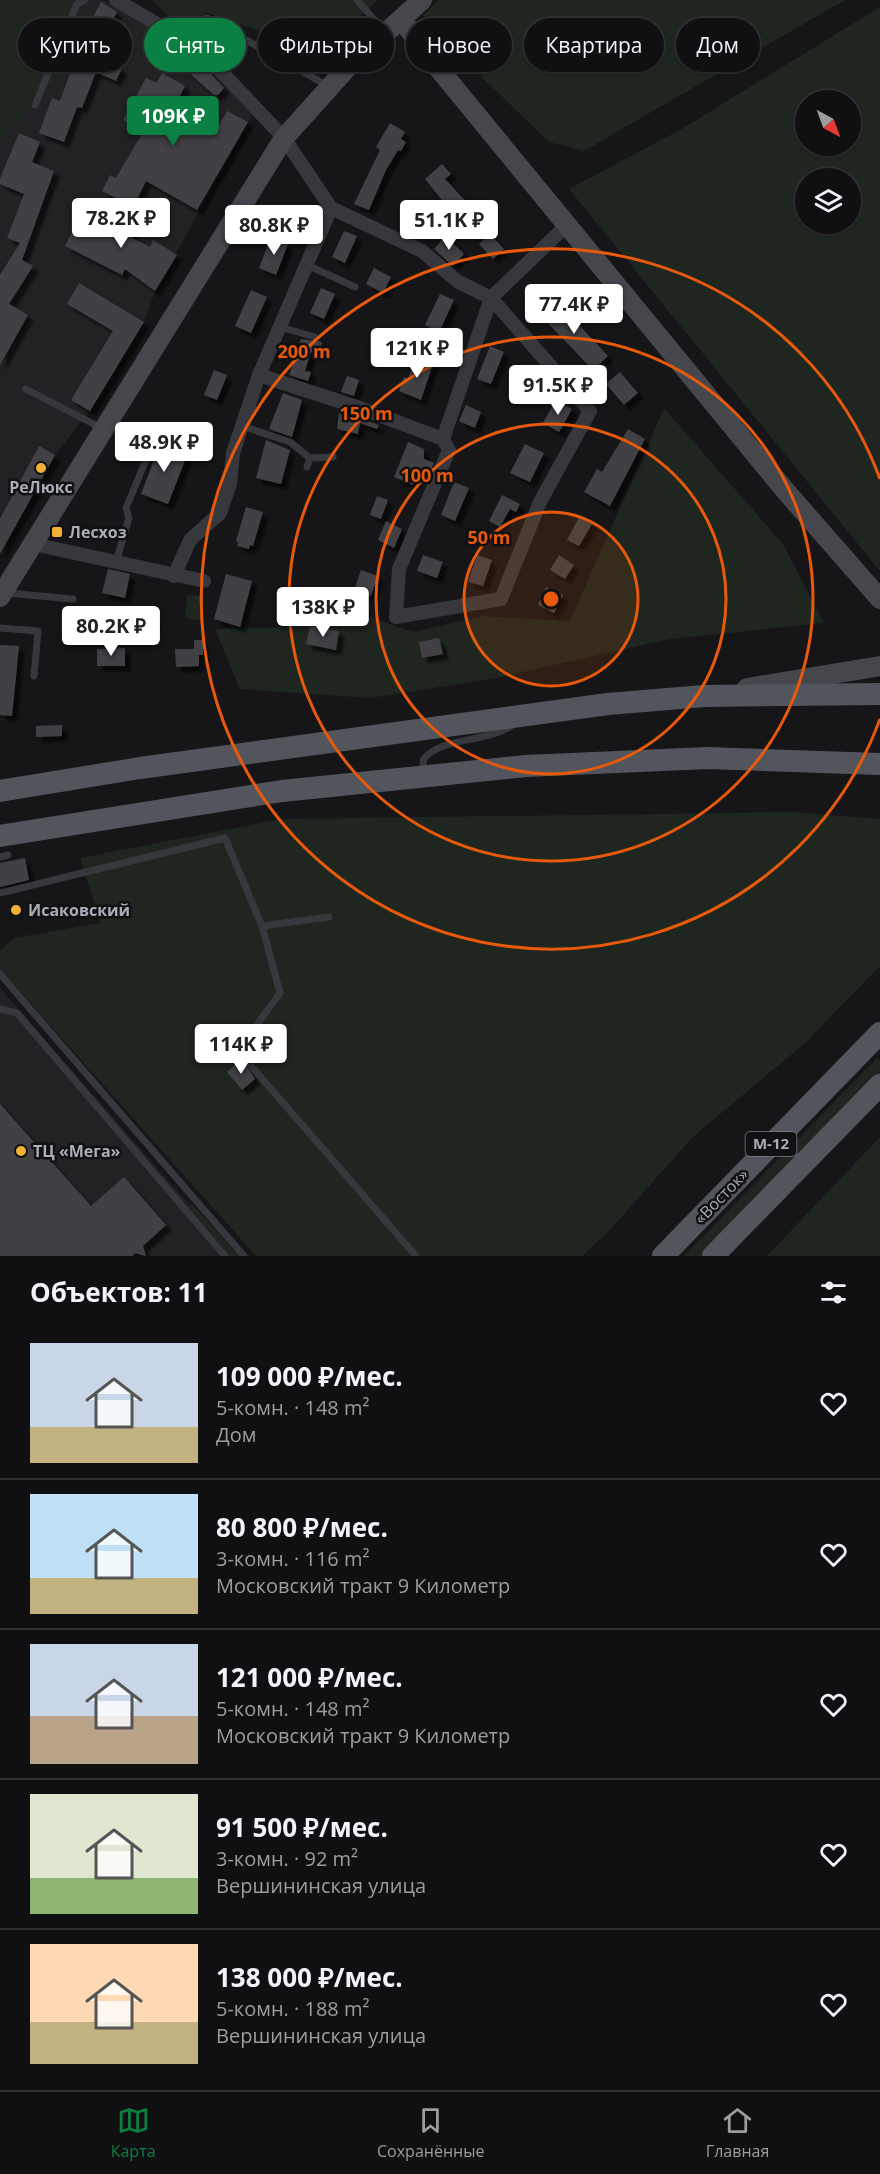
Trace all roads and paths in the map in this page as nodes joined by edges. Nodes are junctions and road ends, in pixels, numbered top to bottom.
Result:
1 (85, 0) edge
2 (116, 0) edge
3 (357, 0) edge
4 (422, 0) edge
5 (132, 5) edge
6 (149, 18) edge
7 (373, 18) edge
8 (401, 19) junction
9 (394, 25) edge
10 (246, 40) edge
11 (222, 72) edge
12 (345, 72) edge
13 (330, 87) junction
14 (35, 105) dead end
15 (284, 138) junction
16 (331, 208) junction
17 (568, 224) junction
18 (307, 265) junction
19 (355, 287) dead end
20 (491, 298) junction
21 (279, 327) junction
22 (315, 337) dead end
23 (259, 375) junction
24 (26, 389) dead end
25 (104, 425) junction
26 (242, 426) junction
27 (443, 439) junction
28 (333, 456) dead end
29 (310, 458) junction
30 (307, 467) dead end
31 (33, 544) junction
32 (116, 563) junction
33 (174, 576) junction
34 (204, 581) dead end
35 (1, 594) edge
36 (73, 599) dead end
37 (880, 599) edge
38 (0, 628) edge
39 (880, 666) edge
40 (34, 676) dead end
41 (880, 694) edge
42 (704, 696) junction
43 (520, 714) junction
44 (880, 764) edge
45 (424, 775) junction
46 (0, 791) edge
47 (3, 849) edge
48 (0, 893) edge
49 (329, 917) dead end
50 (262, 926) junction
51 (0, 974) edge
52 (0, 1009) edge
53 (880, 1033) edge
54 (880, 1085) edge
55 (225, 1256) edge
56 (244, 1256) edge
57 (416, 1256) edge
58 (663, 1256) edge
59 (713, 1256) edge

1 - 14 lane
2 - 5 street
3 - 7 lane
4 - 8 street
5 - 6 street
8 - 9 street
8 - 17 street
10 - 13 lane
11 - 15 street
12 - 13 street
13 - 15 street
15 - 16 street
15 - 25 street
16 - 18 street
16 - 20 street
17 - 20 street
17 - 37 street
18 - 19 lane
18 - 21 street
20 - 27 street
20 - 27 street
21 - 22 lane
21 - 23 street
23 - 26 street
23 - 27 street
24 - 25 lane
25 - 31 street
25 - 32 lane
26 - 29 lane
26 - 33 street
28 - 29 lane
29 - 30 lane
31 - 32 street
31 - 35 street
32 - 33 street
33 - 34 street
35 - 36 lane
38 - 40 lane
39 - 42 street
41 - 42 main road
42 - 43 main road
43 - 45 lane
43 - 46 main road
44 - 45 main road
45 - 47 main road
48 - 50 lane
49 - 50 lane
50 - 57 lane
51 - 56 lane
52 - 55 lane
53 - 58 main road, «Восток» / М-12
54 - 59 main road, М-12

